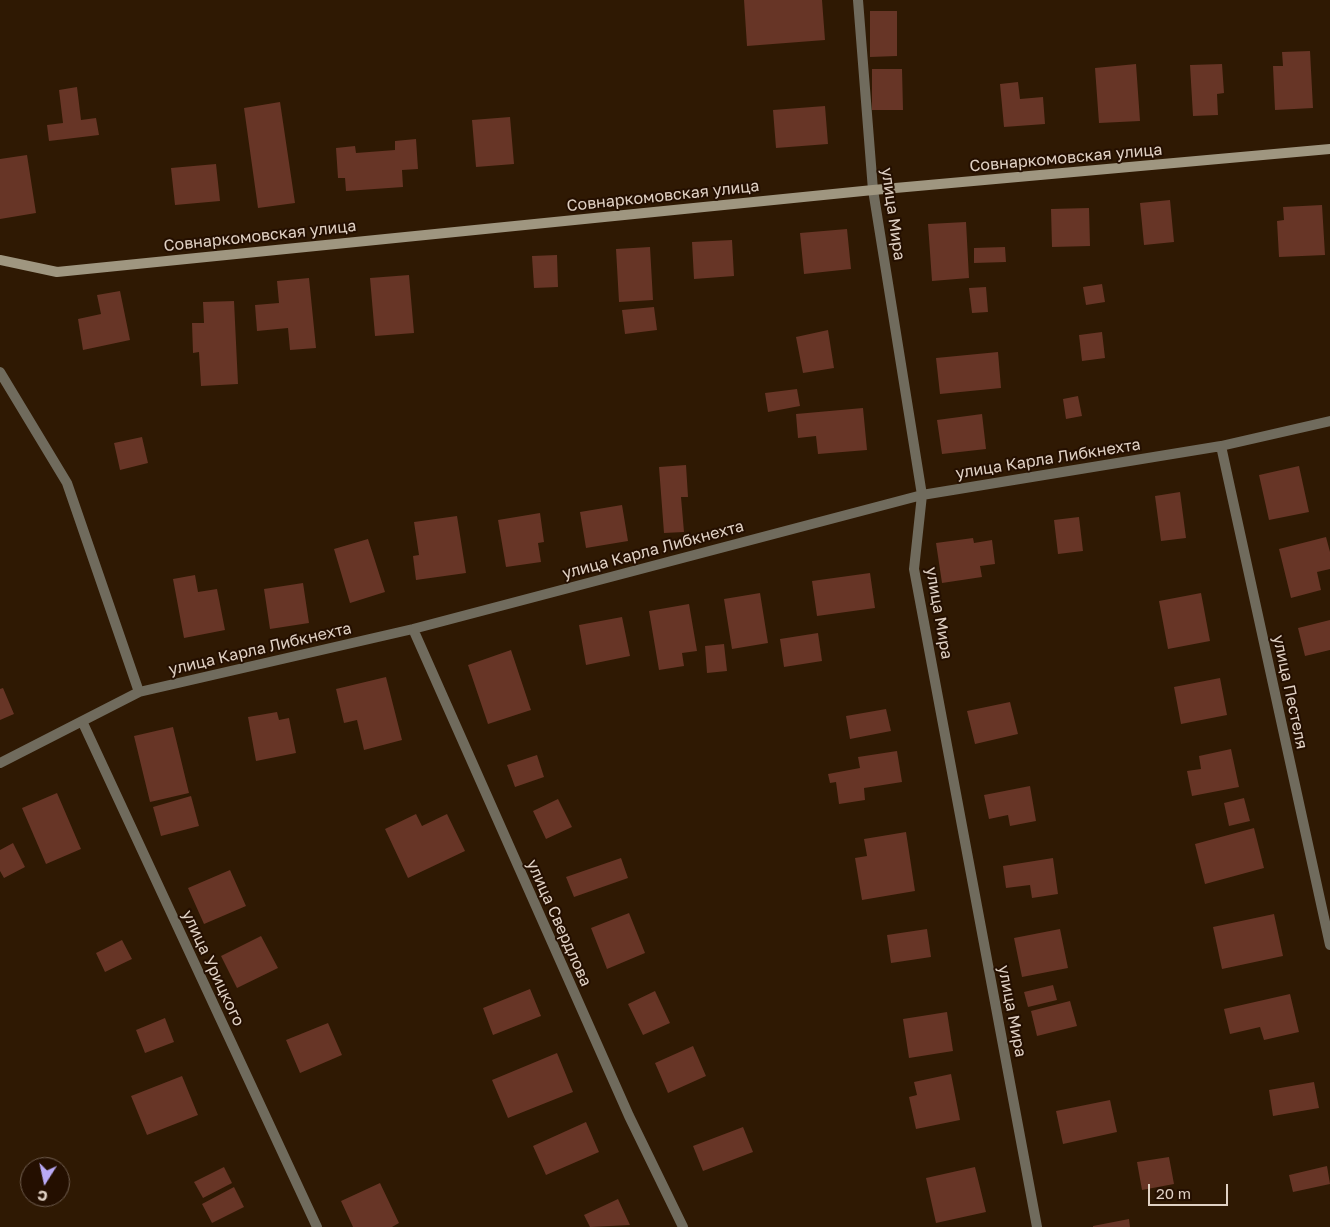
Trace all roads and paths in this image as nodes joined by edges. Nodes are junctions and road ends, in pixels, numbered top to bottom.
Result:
1 (858, 0) edge
2 (1330, 149) edge
3 (873, 190) junction
4 (0, 260) edge
5 (0, 372) edge
6 (1330, 422) edge
7 (1221, 446) junction
8 (922, 495) junction
9 (412, 629) junction
10 (139, 692) junction
11 (82, 721) junction
12 (0, 763) edge
13 (1330, 945) edge
14 (316, 1227) edge
15 (683, 1227) edge
16 (1037, 1227) edge

1 - 3 street, улица Мира
2 - 3 street, Совнаркомовская улица
3 - 4 street, Совнаркомовская улица
3 - 8 street, улица Мира
5 - 10 street
6 - 7 street, улица Карла Либкнехта
7 - 8 street, улица Карла Либкнехта
7 - 13 street, улица Пестеля
8 - 9 street, улица Карла Либкнехта
8 - 16 street, улица Мира
9 - 10 street, улица Карла Либкнехта
9 - 15 street, улица Свердлова
10 - 11 street, улица Карла Либкнехта
11 - 12 street, улица Карла Либкнехта
11 - 14 street, улица Урицкого

